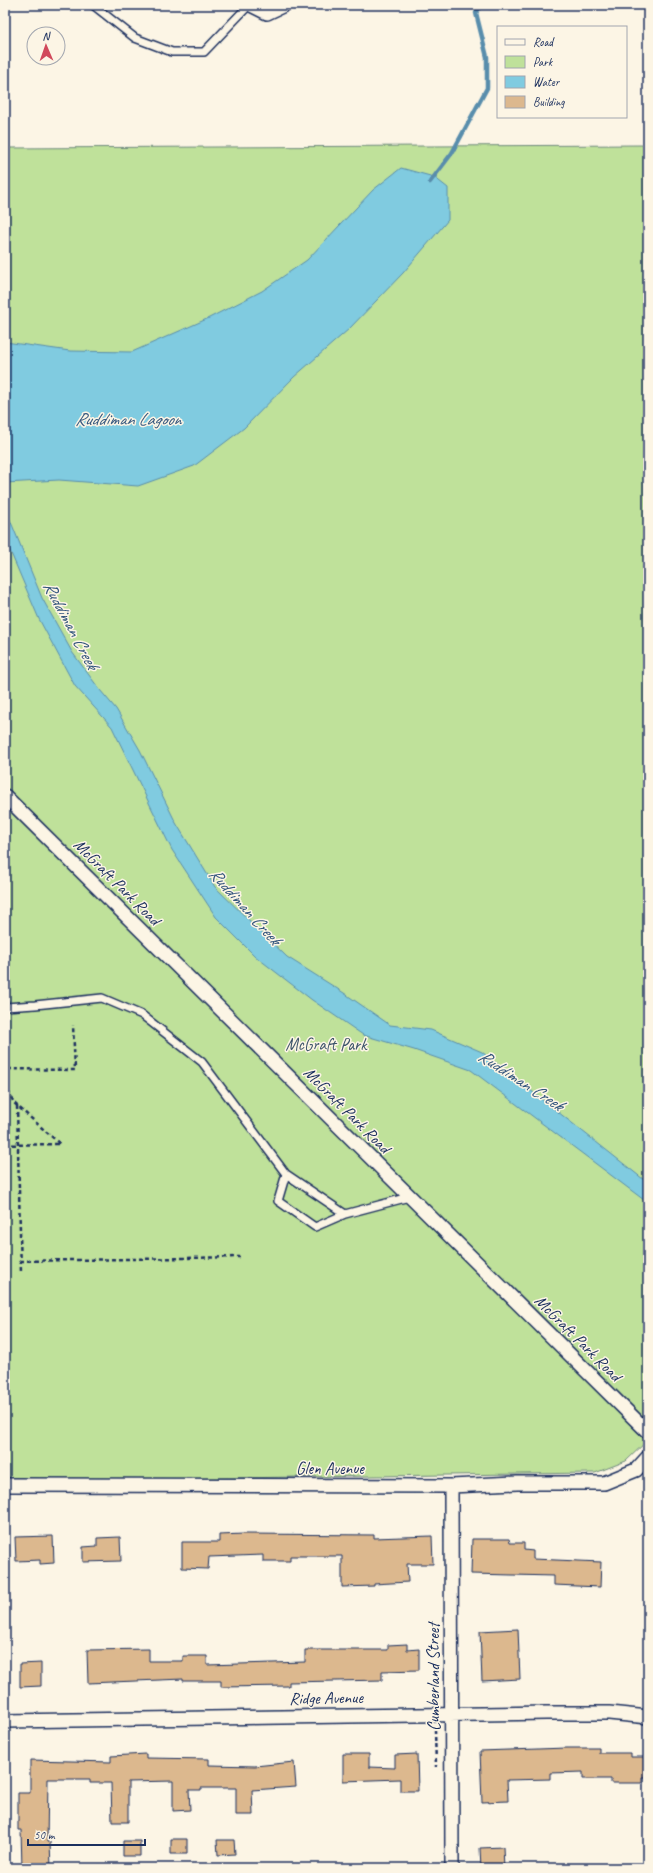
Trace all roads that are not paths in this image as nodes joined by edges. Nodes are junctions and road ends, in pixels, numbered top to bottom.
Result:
1 (93, 5) edge
2 (250, 5) edge
3 (284, 5) edge
4 (5, 796) edge
5 (5, 1007) edge
6 (286, 1174) junction
7 (409, 1197) junction
8 (345, 1214) junction
9 (648, 1432) edge
10 (648, 1457) edge
11 (5, 1485) edge
12 (451, 1486) junction
13 (451, 1714) junction
14 (648, 1717) edge
15 (5, 1721) edge
16 (452, 1868) edge

1 - 2 lane
2 - 3 street
4 - 7 street, McGraft Park Road
5 - 6 lane
6 - 8 lane
6 - 8 lane
7 - 8 lane
7 - 9 street, McGraft Park Road
10 - 12 street, Glen Avenue
11 - 12 street, Glen Avenue
12 - 13 street, Cumberland Street
13 - 14 street, Ridge Avenue
13 - 15 street, Ridge Avenue
13 - 16 street, Cumberland Street

